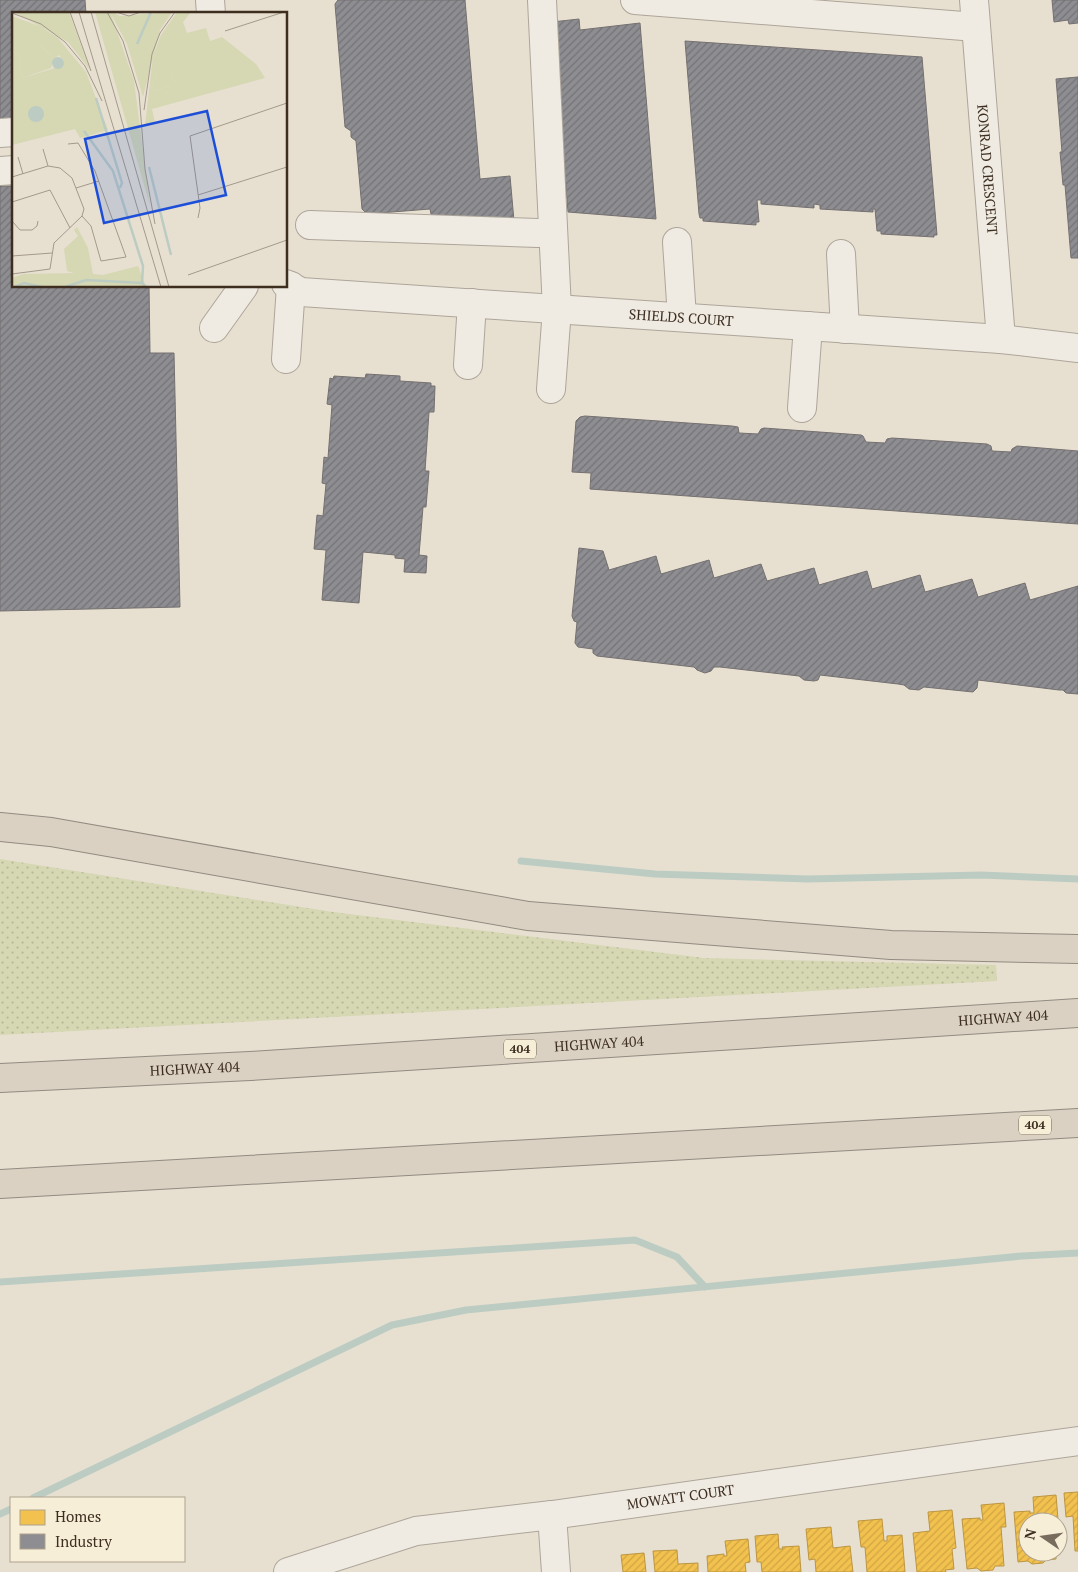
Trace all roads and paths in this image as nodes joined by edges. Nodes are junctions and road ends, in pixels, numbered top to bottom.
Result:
1 (526, 0) edge
2 (542, 0) edge
3 (636, 0) edge
4 (974, 0) edge
5 (976, 27) junction
6 (310, 225) dead end
7 (538, 233) junction
8 (677, 242) dead end
9 (840, 254) dead end
10 (288, 285) edge
11 (243, 288) edge
12 (288, 288) edge
13 (472, 303) junction
14 (549, 309) junction
15 (682, 318) junction
16 (808, 326) junction
17 (214, 328) dead end
18 (845, 329) junction
19 (1001, 339) junction
20 (1078, 348) edge
21 (286, 359) dead end
22 (468, 365) dead end
23 (551, 389) dead end
24 (802, 408) dead end
25 (0, 818) edge
26 (0, 827) edge
27 (51, 832) junction
28 (1078, 949) edge
29 (1078, 1014) edge
30 (0, 1078) edge
31 (1078, 1123) edge
32 (6, 1187) edge
33 (1078, 1441) edge
34 (552, 1515) junction
35 (288, 1572) edge
36 (556, 1572) edge

1 - 7 street
2 - 14 street
3 - 5 street
4 - 5 street, KONRAD CRESCENT
5 - 19 street, KONRAD CRESCENT
6 - 7 street
7 - 14 street
8 - 15 street
9 - 18 street
10 - 13 street, SHIELDS COURT
11 - 17 street
12 - 21 street
13 - 14 street, SHIELDS COURT
13 - 22 street
14 - 15 street, SHIELDS COURT
14 - 23 street
15 - 16 street, SHIELDS COURT
16 - 18 street, SHIELDS COURT
16 - 24 street
18 - 19 street, SHIELDS COURT
19 - 20 street, SHIELDS COURT
25 - 27 highway
26 - 27 highway
27 - 28 highway
29 - 30 highway, HIGHWAY 404 / 404
31 - 32 highway, 404
33 - 34 street, MOWATT COURT
34 - 35 street, MOWATT COURT
34 - 36 street

